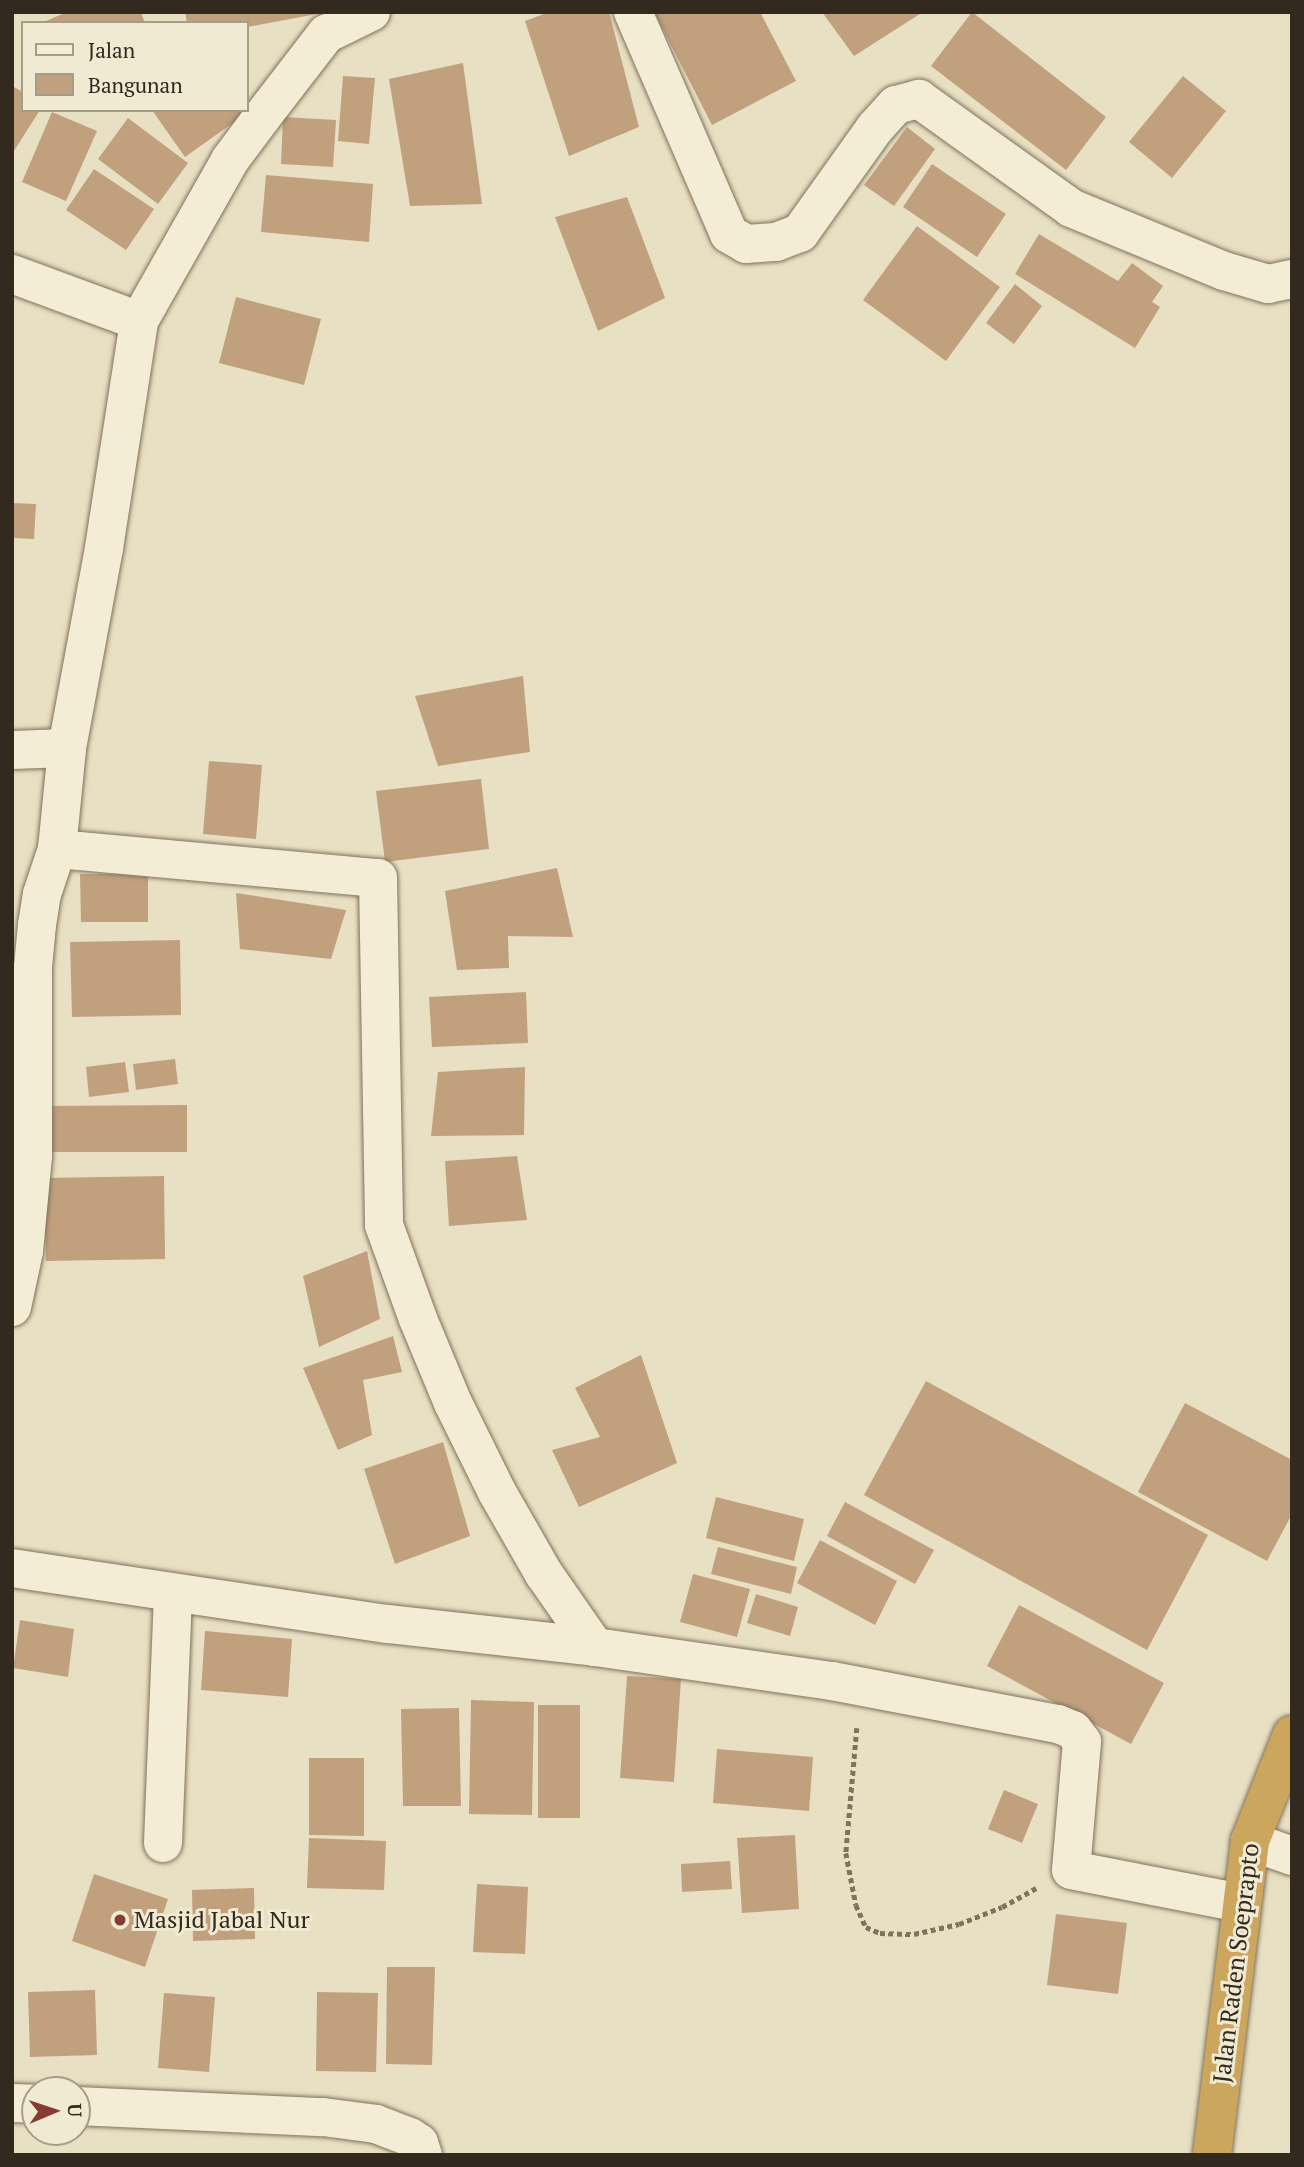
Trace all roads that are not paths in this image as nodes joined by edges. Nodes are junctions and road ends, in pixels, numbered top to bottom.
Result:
1 (371, 12) edge
2 (633, 12) edge
3 (12, 274) edge
4 (1292, 279) edge
5 (139, 321) junction
6 (67, 748) junction
7 (12, 750) edge
8 (57, 849) junction
9 (23, 967) edge
10 (20, 1216) edge
11 (12, 1307) edge
12 (12, 1568) edge
13 (173, 1594) junction
14 (595, 1647) junction
15 (1292, 1735) edge
16 (1250, 1841) junction
17 (163, 1843) dead end
18 (1292, 1856) edge
19 (1241, 1903) junction
20 (91, 2107) edge
21 (423, 2155) edge
22 (1212, 2155) edge

1 - 5 street
2 - 4 street
3 - 5 street
5 - 6 street
6 - 7 street
6 - 8 street
8 - 9 street
8 - 14 street
9 - 10 street
10 - 11 street
12 - 13 street
13 - 14 street
13 - 17 street
14 - 19 street
15 - 16 highway, Jalan Raden Soeprapto
16 - 18 street
16 - 19 highway, Jalan Raden Soeprapto
19 - 22 highway, Jalan Raden Soeprapto
20 - 21 street

